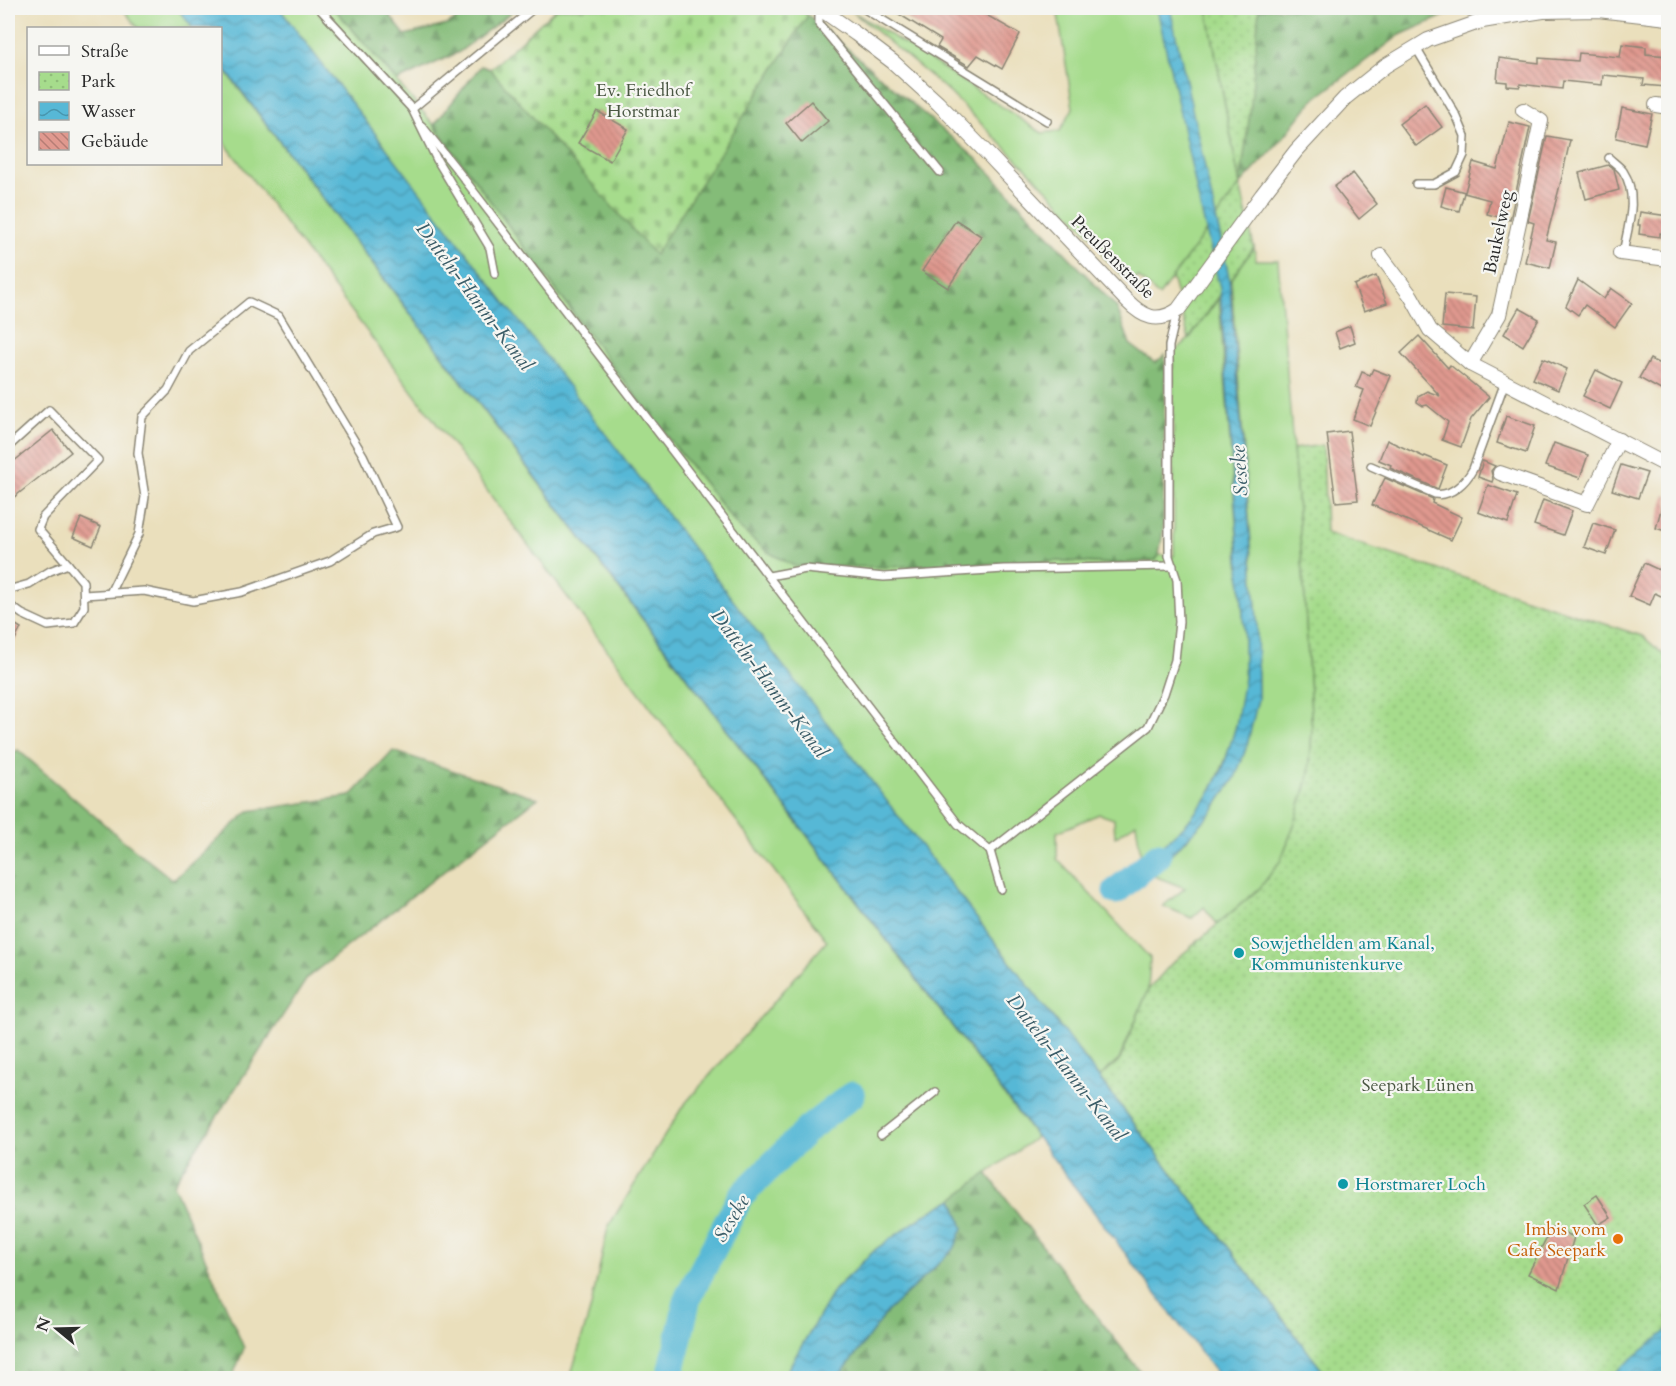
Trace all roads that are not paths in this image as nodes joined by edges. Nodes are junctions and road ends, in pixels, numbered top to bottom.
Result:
1 (319, 8) edge
2 (534, 8) edge
3 (819, 8) edge
4 (863, 8) edge
5 (1481, 14) edge
6 (1668, 18) edge
7 (1416, 48) junction
8 (412, 109) junction
9 (1523, 110) dead end
10 (1047, 121) dead end
11 (422, 126) junction
12 (1609, 158) dead end
13 (940, 172) dead end
14 (1416, 184) dead end
15 (1621, 253) joint
16 (1380, 256) dead end
17 (1668, 259) edge
18 (495, 274) dead end
19 (1178, 310) junction
20 (1470, 364) junction
21 (1504, 382) junction
22 (1619, 440) junction
23 (8, 447) edge
24 (1371, 466) dead end
25 (1668, 466) edge
26 (1500, 473) dead end
27 (68, 564) junction
28 (1173, 566) junction
29 (769, 576) junction
30 (8, 591) edge
31 (110, 593) junction
32 (84, 595) junction
33 (8, 604) edge
34 (990, 851) junction
35 (1001, 889) dead end
36 (935, 1092) dead end
37 (881, 1135) dead end

1 - 8 lane
2 - 8 lane
3 - 13 lane, Preußenstraße
3 - 19 street, Preußenstraße
4 - 10 lane
5 - 6 street
5 - 7 street
7 - 14 lane
7 - 19 street
8 - 11 lane
9 - 20 street, Baukelweg
11 - 18 lane
11 - 29 lane
12 - 15 lane
15 - 17 street
16 - 20 street
19 - 28 lane
20 - 21 street
21 - 22 street
21 - 24 lane
22 - 25 street
22 - 26 street
23 - 27 lane
27 - 30 lane
27 - 32 lane
28 - 29 lane
28 - 34 lane
29 - 34 lane
31 - 31 lane
31 - 32 lane
32 - 33 lane
34 - 35 lane
36 - 37 lane

